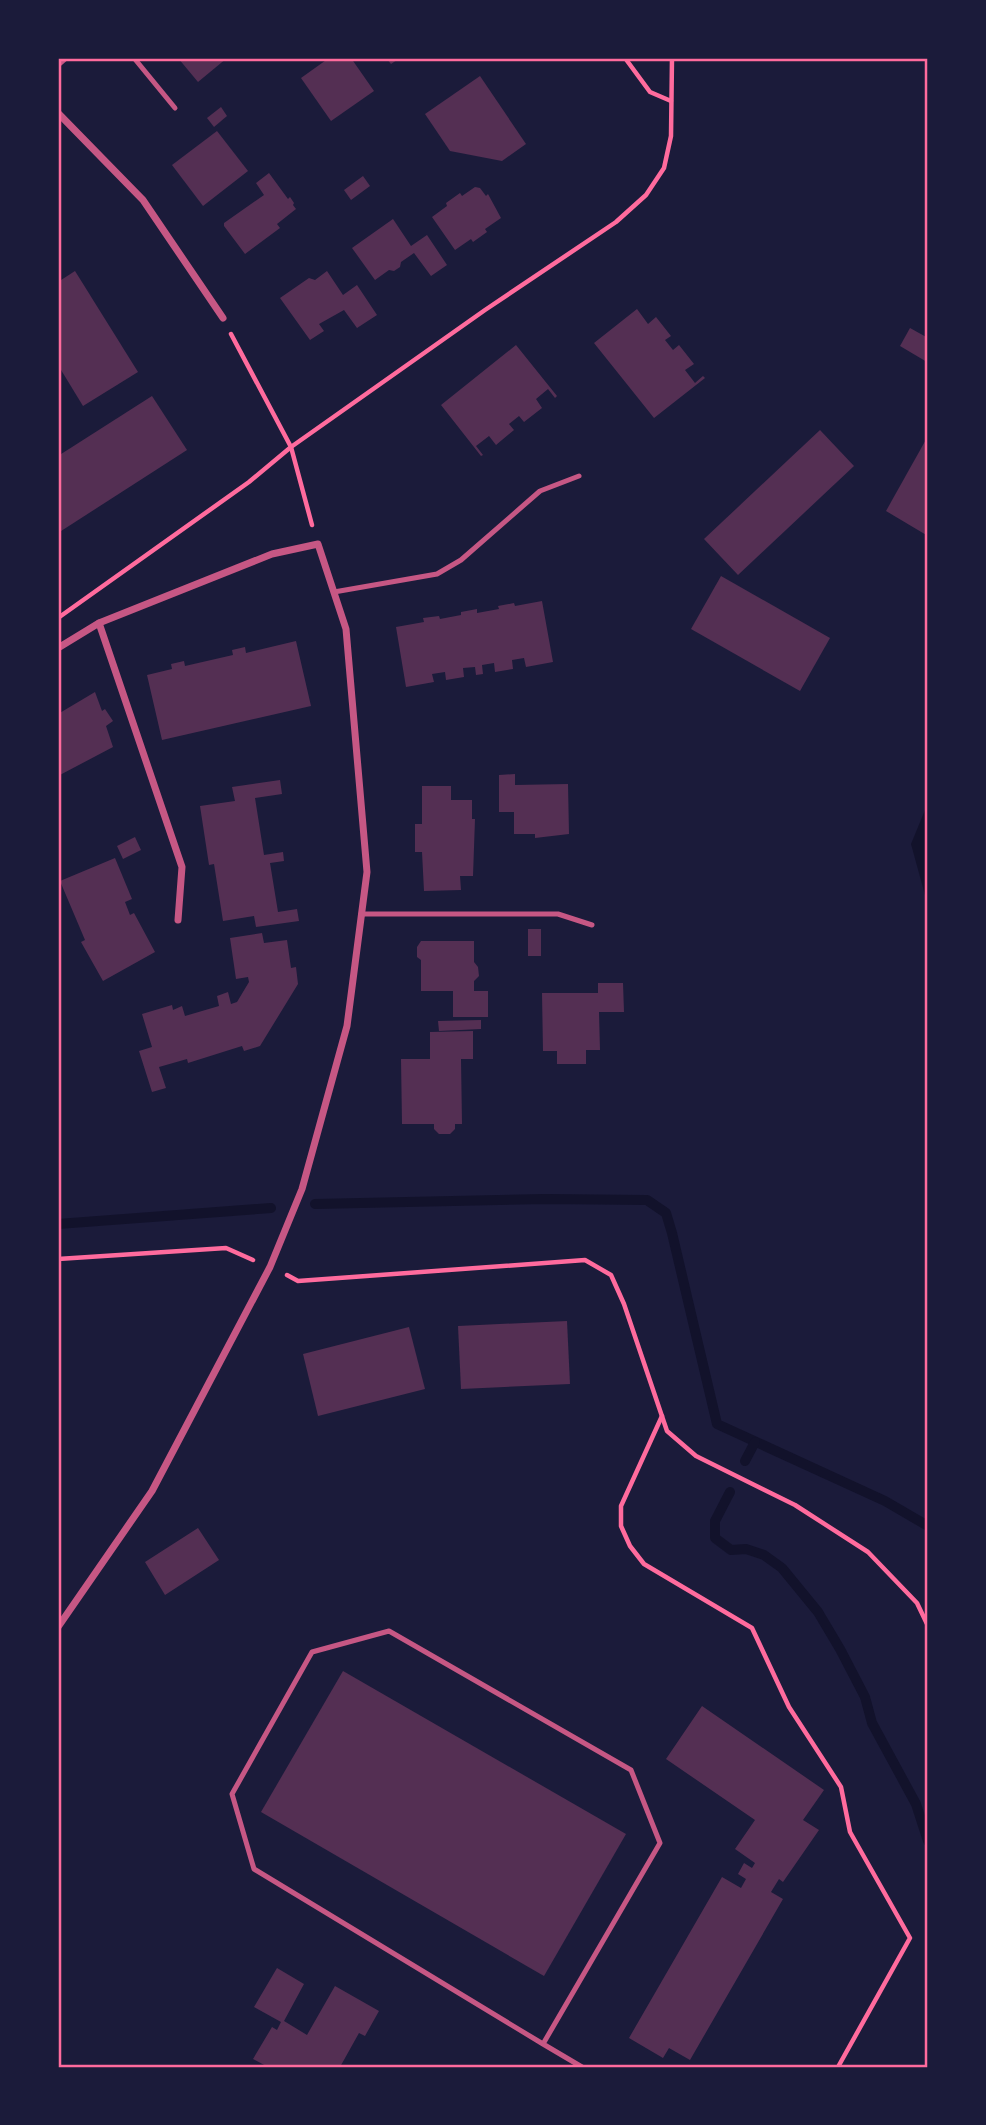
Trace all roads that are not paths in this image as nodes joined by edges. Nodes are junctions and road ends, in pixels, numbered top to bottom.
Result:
1 (66, 58) edge
2 (134, 58) edge
3 (58, 65) edge
4 (175, 108) dead end
5 (58, 113) edge
6 (223, 318) road end
7 (579, 476) dead end
8 (334, 592) junction
9 (99, 623) junction
10 (58, 648) edge
11 (361, 915) junction
12 (178, 920) dead end
13 (592, 925) dead end
14 (58, 1627) edge
15 (543, 2044) junction
16 (582, 2067) edge

1 - 3 lane
2 - 4 lane
5 - 6 street
7 - 8 lane
8 - 9 street
8 - 11 street
9 - 10 street
9 - 12 street
11 - 13 lane
11 - 14 street
15 - 15 lane
15 - 16 lane

